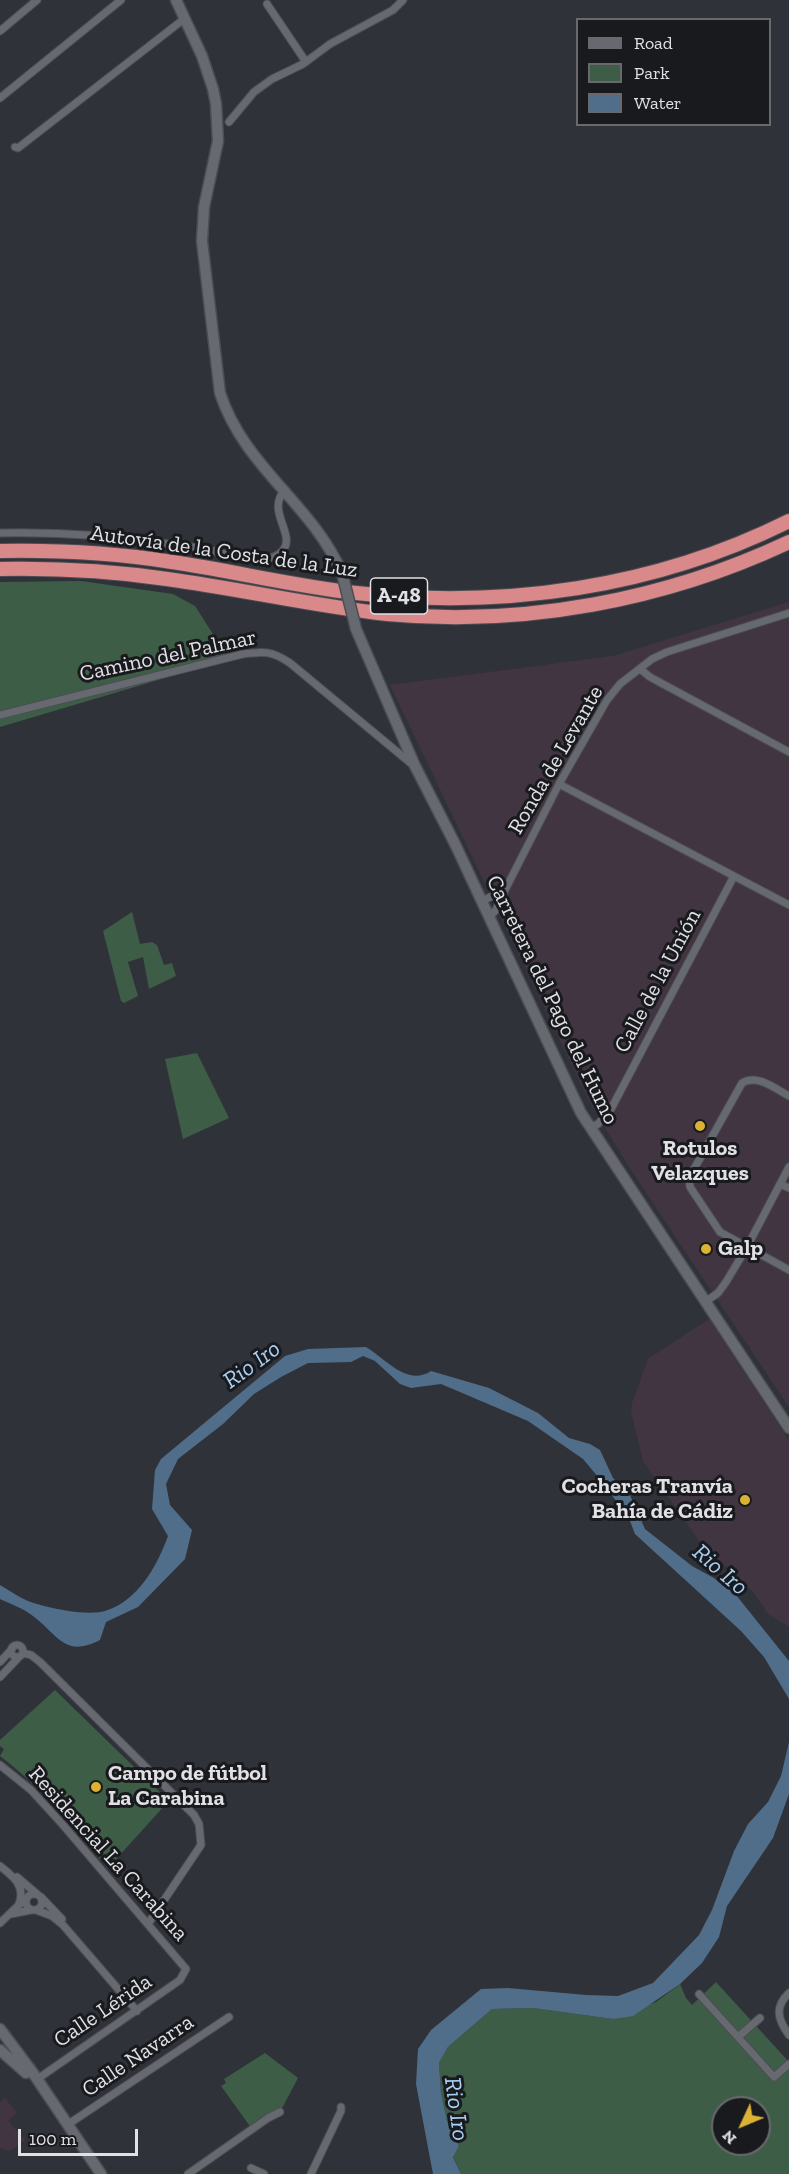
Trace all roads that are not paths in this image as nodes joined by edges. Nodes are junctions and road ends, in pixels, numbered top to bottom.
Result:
1 (37, 0) edge
2 (121, 0) edge
3 (176, 0) edge
4 (403, 0) edge
5 (267, 4) dead end
6 (184, 19) junction
7 (0, 30) edge
8 (306, 62) junction
9 (0, 98) edge
10 (229, 122) dead end
11 (15, 147) dead end
12 (284, 491) junction
13 (789, 521) edge
14 (0, 533) edge
15 (789, 542) edge
16 (0, 551) edge
17 (0, 569) edge
18 (789, 613) edge
19 (640, 669) junction
20 (0, 715) edge
21 (789, 752) edge
22 (415, 766) junction
23 (560, 784) junction
24 (734, 876) junction
25 (505, 890) junction
26 (486, 899) junction
27 (789, 905) edge
28 (493, 913) junction
29 (789, 1096) edge
30 (590, 1128) junction
31 (789, 1167) edge
32 (780, 1184) junction
33 (789, 1188) edge
34 (747, 1247) junction
35 (789, 1270) edge
36 (705, 1302) junction
37 (789, 1428) edge
38 (21, 1655) junction
39 (0, 1662) edge
40 (0, 1677) edge
41 (0, 1765) edge
42 (0, 1866) edge
43 (9, 1873) junction
44 (39, 1896) junction
45 (26, 1899) junction
46 (19, 1904) junction
47 (34, 1910) junction
48 (10, 1914) junction
49 (0, 1923) edge
50 (148, 1924) junction
51 (63, 1925) junction
52 (186, 1969) joint
53 (789, 1993) edge
54 (699, 1994) dead end
55 (136, 2011) junction
56 (229, 2017) dead end
57 (760, 2018) dead end
58 (0, 2029) edge
59 (789, 2035) edge
60 (738, 2037) junction
61 (0, 2050) edge
62 (789, 2064) edge
63 (36, 2080) junction
64 (341, 2107) dead end
65 (280, 2112) dead end
66 (67, 2125) junction
67 (251, 2168) dead end
68 (96, 2172) edge
69 (188, 2174) edge
70 (264, 2174) edge
71 (310, 2174) edge

1 - 7 street
2 - 9 street
3 - 6 street
4 - 8 street
5 - 8 street
6 - 11 street
6 - 12 street
8 - 10 street
12 - 14 street
12 - 22 street, Carretera del Pago del Humo, bridge
13 - 16 highway, Autovía de la Costa de la Luz / A-48
15 - 17 highway, Autovía de la Costa de la Luz / A-48
18 - 19 street, Ronda de Levante
19 - 21 street
19 - 23 street, Ronda de Levante
20 - 22 street, Camino del Palmar
22 - 26 street, Carretera del Pago del Humo
23 - 24 street
23 - 25 street, Ronda de Levante
24 - 27 street
24 - 30 street, Calle de la Unión
25 - 26 street
25 - 28 street, Ronda de Levante
26 - 28 street, Carretera del Pago del Humo
28 - 30 street, Carretera del Pago del Humo
29 - 34 street
30 - 36 street, Carretera del Pago del Humo
31 - 32 street
32 - 33 street
32 - 34 street
34 - 35 street
34 - 36 street
36 - 37 street, Carretera del Pago del Humo
38 - 39 street
38 - 40 street
38 - 50 street
41 - 50 street, Residencial La Carabina
42 - 43 street
43 - 44 street
43 - 46 street
44 - 45 street
44 - 47 street
44 - 51 street
45 - 46 street
45 - 47 street
46 - 48 street
47 - 48 street
47 - 51 street
48 - 49 street
50 - 52 street, Residencial La Carabina
51 - 55 street
52 - 55 street, Calle Lérida
53 - 59 street
54 - 60 street
55 - 63 street, Calle Lérida
56 - 66 street, Calle Navarra
57 - 60 street
58 - 63 street
60 - 62 street
61 - 63 street
63 - 66 street
64 - 71 street
65 - 69 street
66 - 68 street
67 - 70 street

